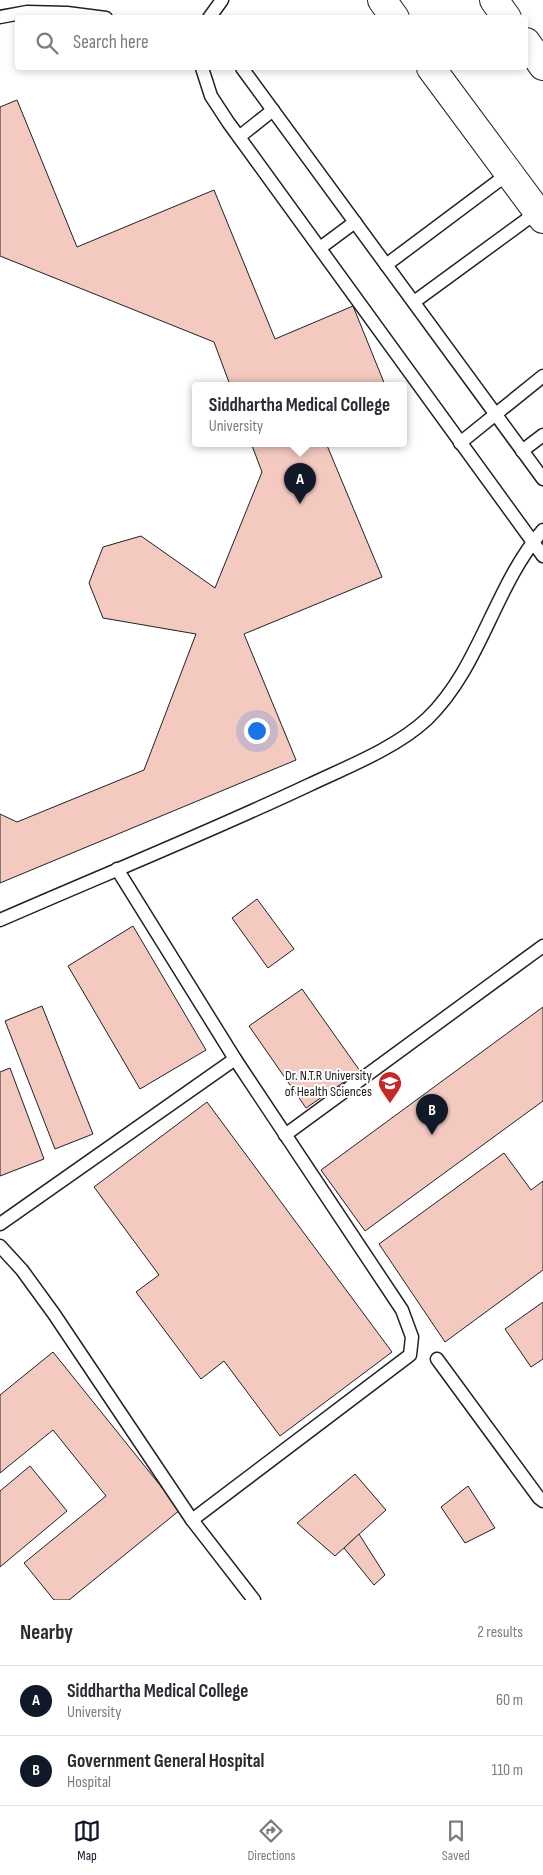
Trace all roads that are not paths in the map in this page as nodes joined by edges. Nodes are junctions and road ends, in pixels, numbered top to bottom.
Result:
1 (222, 0) edge
2 (382, 0) edge
3 (494, 0) edge
4 (83, 15) edge
5 (211, 15) edge
6 (393, 15) edge
7 (505, 15) edge
8 (0, 17) edge
9 (528, 45) edge
10 (543, 66) edge
11 (203, 70) edge
12 (243, 70) edge
13 (432, 70) edge
14 (273, 110) junction
15 (239, 137) junction
16 (508, 173) junction
17 (540, 216) edge
18 (355, 222) junction
19 (320, 248) junction
20 (386, 265) junction
21 (414, 302) junction
22 (543, 376) edge
23 (496, 414) junction
24 (543, 435) edge
25 (460, 443) junction
26 (522, 451) junction
27 (543, 479) edge
28 (543, 530) edge
29 (532, 542) junction
30 (543, 556) edge
31 (117, 869) junction
32 (0, 920) edge
33 (543, 946) edge
34 (235, 1059) junction
35 (285, 1135) junction
36 (0, 1224) edge
37 (0, 1246) edge
38 (437, 1359) dead end
39 (543, 1501) edge
40 (192, 1520) junction
41 (254, 1600) edge

1 - 5 lane
2 - 6 street
3 - 7 street
4 - 8 lane
9 - 10 street
11 - 15 lane
12 - 14 lane
13 - 16 street
14 - 15 lane
14 - 18 lane
15 - 19 lane
16 - 17 street
16 - 20 lane
17 - 21 lane
18 - 19 lane
18 - 20 lane
19 - 25 lane
20 - 21 lane
21 - 23 lane
22 - 23 lane
23 - 25 lane
23 - 26 lane
24 - 26 lane
25 - 29 lane
26 - 27 lane
28 - 29 lane
29 - 30 lane
29 - 31 lane
31 - 32 lane
31 - 34 lane
33 - 35 lane
34 - 35 lane
34 - 36 lane
35 - 40 lane
37 - 40 lane
38 - 39 lane
40 - 41 lane

